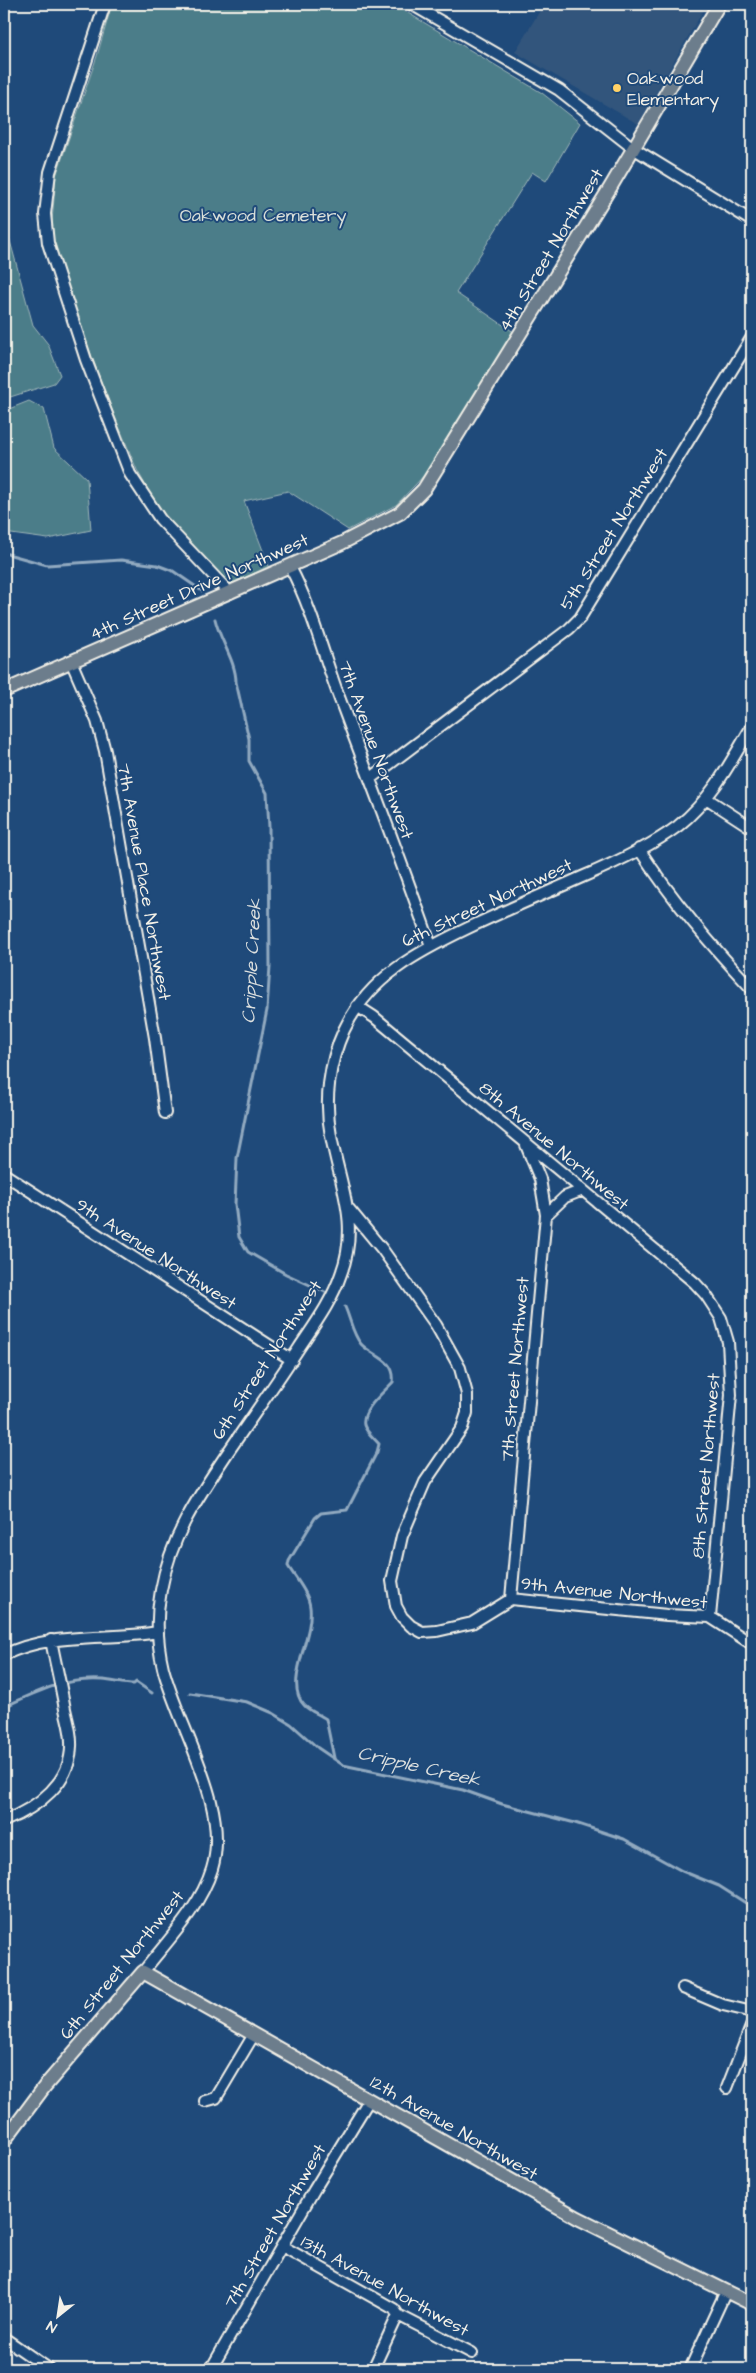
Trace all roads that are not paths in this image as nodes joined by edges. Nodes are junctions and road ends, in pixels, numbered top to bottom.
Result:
1 (105, 4) edge
2 (410, 4) edge
3 (719, 4) edge
4 (633, 148) junction
5 (752, 221) edge
6 (752, 337) edge
7 (405, 509) joint
8 (290, 566) junction
9 (230, 593) junction
10 (72, 661) junction
11 (4, 691) edge
12 (752, 726) edge
13 (748, 743) edge
14 (371, 778) junction
15 (706, 798) junction
16 (752, 828) edge
17 (639, 849) junction
18 (431, 946) junction
19 (752, 989) edge
20 (358, 1006) junction
21 (165, 1113) dead end
22 (526, 1144) junction
23 (4, 1174) edge
24 (583, 1190) junction
25 (349, 1209) junction
26 (546, 1215) junction
27 (721, 1318) joint
28 (292, 1360) junction
29 (511, 1599) junction
30 (710, 1617) junction
31 (158, 1632) junction
32 (51, 1640) junction
33 (752, 1644) edge
34 (4, 1655) edge
35 (4, 1821) edge
36 (143, 1972) junction
37 (683, 1988) dead end
38 (752, 2012) edge
39 (752, 2024) edge
40 (253, 2036) junction
41 (727, 2088) dead end
42 (369, 2100) junction
43 (205, 2101) dead end
44 (4, 2141) edge
45 (282, 2246) junction
46 (726, 2291) junction
47 (752, 2304) edge
48 (398, 2315) junction
49 (4, 2338) edge
50 (472, 2352) dead end
51 (49, 2369) edge
52 (211, 2369) edge
53 (373, 2369) edge
54 (690, 2369) edge

1 - 9 street
2 - 4 street
3 - 4 main road, 4th Street Northwest
4 - 5 street
4 - 7 main road, 4th Street Northwest
6 - 14 street, 5th Street Northwest
7 - 8 main road, 4th Street Drive Northwest
8 - 9 main road, 4th Street Drive Northwest
8 - 14 street, 7th Avenue Northwest
9 - 10 main road, 4th Street Drive Northwest
10 - 11 main road, 4th Street Drive Northwest
10 - 21 street, 7th Avenue Place Northwest
12 - 13 street, 6th Street Northwest
13 - 15 street, 6th Street Northwest
14 - 18 street, 7th Avenue Northwest
15 - 16 street
15 - 17 street, 6th Street Northwest
17 - 18 street, 6th Street Northwest
17 - 19 street
18 - 20 street, 6th Street Northwest
20 - 22 street, 8th Avenue Northwest
20 - 25 street, 6th Street Northwest
22 - 24 street, 8th Avenue Northwest
22 - 26 street, 7th Street Northwest
23 - 28 street, 9th Avenue Northwest
24 - 26 street
24 - 27 street, 8th Avenue Northwest
25 - 28 street, 6th Street Northwest
25 - 29 street, 9th Avenue Northwest
26 - 29 street, 7th Street Northwest
27 - 30 street, 8th Street Northwest
28 - 31 street, 6th Street Northwest
29 - 30 street, 9th Avenue Northwest
30 - 33 street, 9th Avenue Northwest
31 - 32 street
31 - 36 street, 6th Street Northwest
32 - 34 street
32 - 35 street
36 - 40 main road, 12th Avenue Northwest
36 - 44 main road, 6th Street Northwest
37 - 38 street
39 - 41 street
40 - 42 main road, 12th Avenue Northwest
40 - 43 street
42 - 45 street, 7th Street Northwest
42 - 46 main road, 12th Avenue Northwest
45 - 48 street, 13th Avenue Northwest
45 - 52 street, 7th Street Northwest
46 - 47 main road, 12th Avenue Northwest
46 - 54 street
48 - 50 street, 13th Avenue Northwest
48 - 53 street
49 - 51 street

